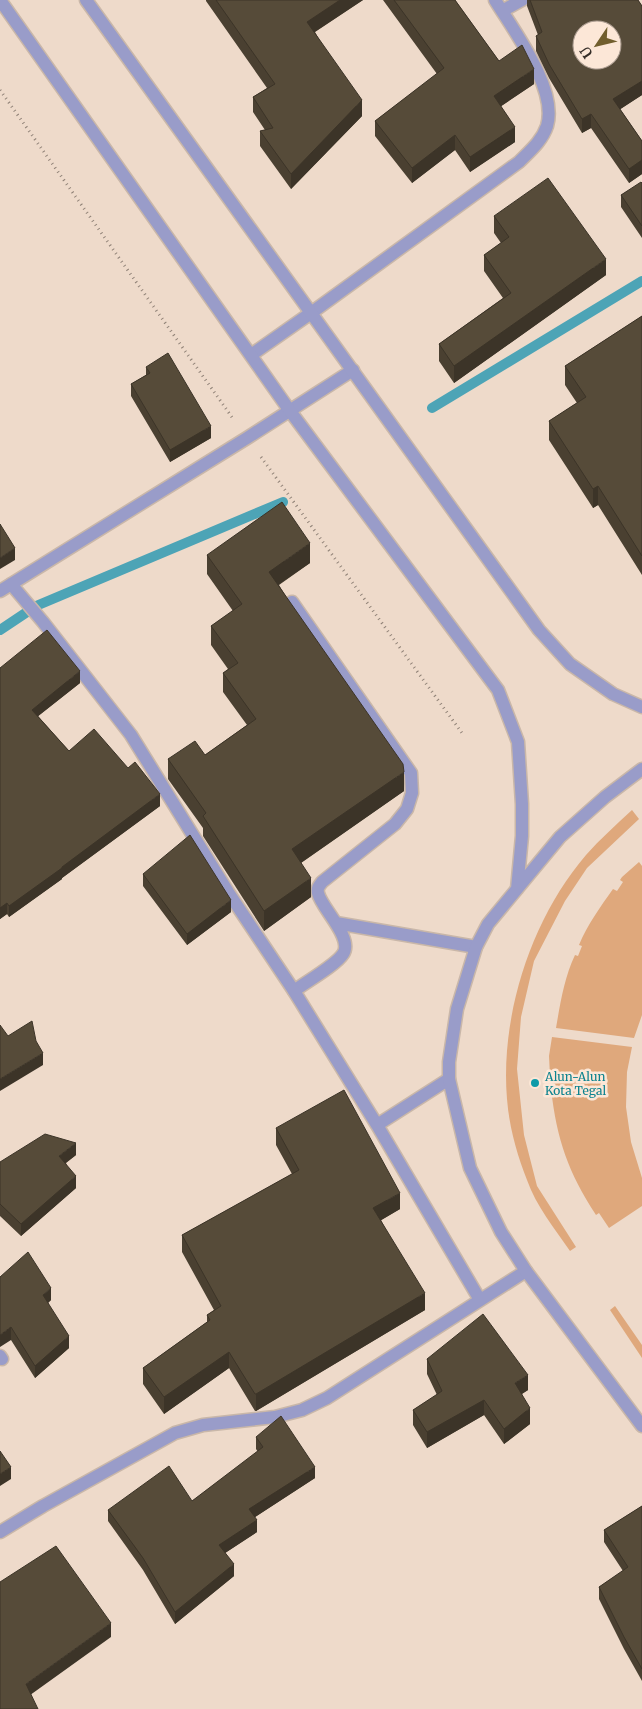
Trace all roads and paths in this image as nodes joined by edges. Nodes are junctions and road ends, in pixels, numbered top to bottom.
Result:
1 (0, 0) edge
2 (86, 0) edge
3 (495, 0) edge
4 (522, 0) edge
5 (502, 11) junction
6 (0, 90) edge
7 (311, 313) junction
8 (251, 355) junction
9 (353, 370) junction
10 (290, 411) junction
11 (247, 438) junction
12 (15, 588) junction
13 (0, 591) edge
14 (292, 602) edge
15 (642, 707) edge
16 (462, 733) dead end
17 (642, 769) edge
18 (518, 889) junction
19 (336, 923) junction
20 (476, 947) junction
21 (294, 991) junction
22 (449, 1080) junction
23 (377, 1125) junction
24 (526, 1271) junction
25 (480, 1300) junction
26 (642, 1426) edge
27 (0, 1532) edge

1 - 8 street
2 - 7 street
3 - 5 street
4 - 5 street
5 - 7 street
6 - 11 path
7 - 8 street
7 - 9 street
8 - 10 street
9 - 10 street
9 - 15 street
10 - 11 street
10 - 18 street
11 - 12 street
11 - 16 path
12 - 13 street
12 - 21 street
14 - 19 street
17 - 18 street
18 - 20 street
19 - 20 street
19 - 21 street
20 - 22 street
21 - 23 street
22 - 23 street
22 - 24 street
23 - 25 street
24 - 25 street
24 - 26 street
25 - 27 street

